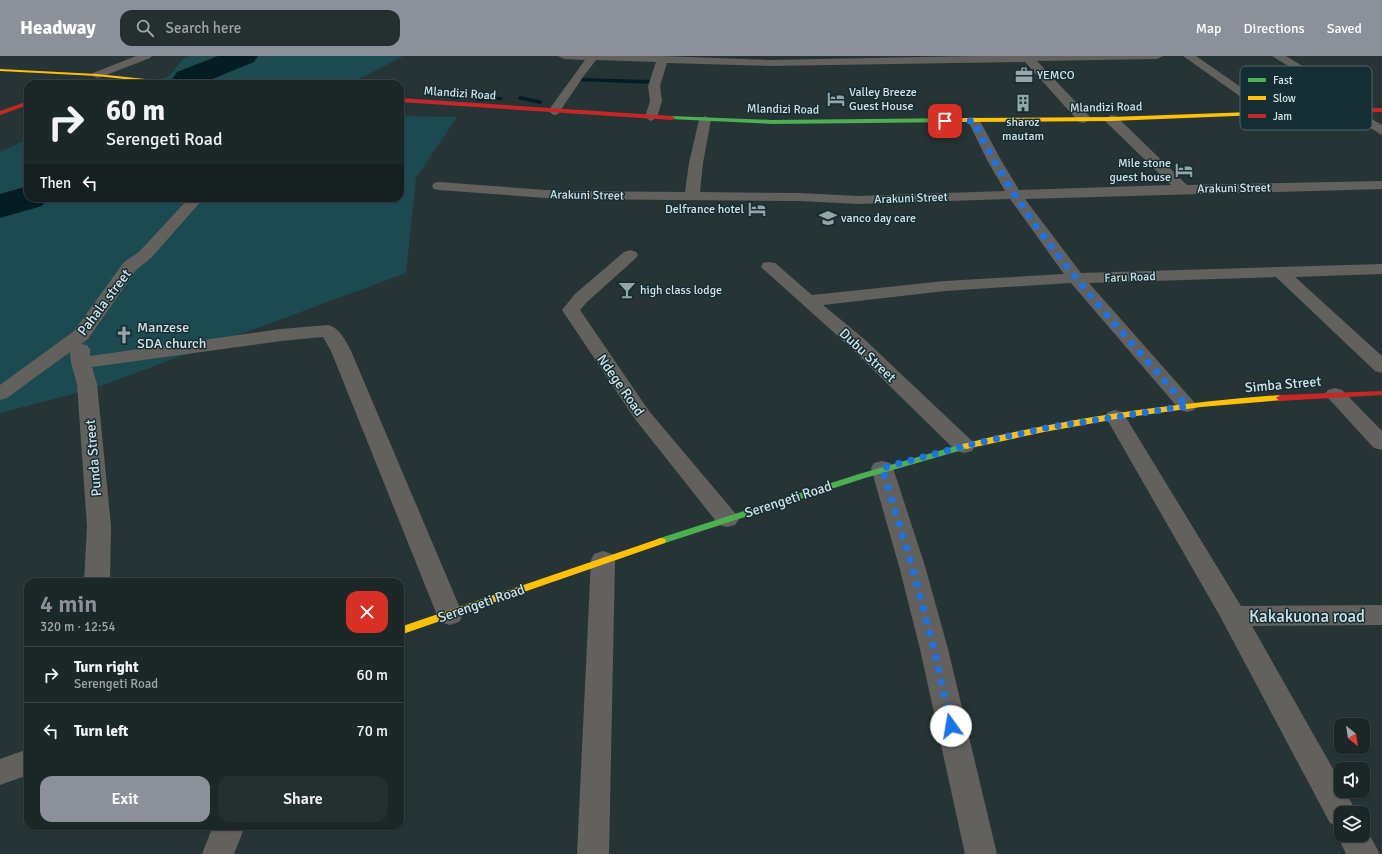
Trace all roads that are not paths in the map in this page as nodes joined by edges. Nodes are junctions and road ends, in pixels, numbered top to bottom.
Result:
1 (146, 56) edge
2 (564, 56) edge
3 (1157, 56) edge
4 (1189, 56) edge
5 (1278, 56) edge
6 (593, 57) edge
7 (1027, 58) edge
8 (715, 59) edge
9 (662, 60) junction
10 (1295, 66) edge
11 (0, 70) edge
12 (97, 75) junction
13 (86, 80) edge
14 (139, 80) edge
15 (1240, 91) edge
16 (404, 100) edge
17 (24, 104) edge
18 (554, 111) junction
19 (0, 113) edge
20 (1240, 114) edge
21 (651, 117) junction
22 (1084, 119) junction
23 (1112, 119) junction
24 (705, 120) junction
25 (974, 121) junction
26 (1372, 125) edge
27 (1382, 131) edge
28 (1382, 185) edge
29 (440, 186) dead end
30 (1183, 189) junction
31 (1015, 194) junction
32 (692, 197) junction
33 (193, 202) edge
34 (630, 255) dead end
35 (769, 267) dead end
36 (1382, 269) edge
37 (1280, 272) junction
38 (1075, 278) junction
39 (808, 300) junction
40 (81, 335) junction
41 (81, 363) junction
42 (1382, 367) edge
43 (1382, 392) edge
44 (0, 394) edge
45 (1335, 394) junction
46 (1187, 406) junction
47 (1115, 416) junction
48 (1382, 443) edge
49 (964, 446) junction
50 (882, 468) junction
51 (727, 519) junction
52 (603, 560) junction
53 (97, 578) edge
54 (450, 614) junction
55 (1382, 615) edge
56 (1233, 616) junction
57 (404, 630) edge
58 (24, 763) edge
59 (0, 772) edge
60 (1337, 806) edge
61 (227, 830) edge
62 (1358, 842) edge
63 (218, 854) edge
64 (593, 854) edge
65 (981, 854) edge
66 (1364, 854) edge

1 - 12 street
2 - 6 street
3 - 7 street
4 - 15 street
5 - 10 street
6 - 9 street
6 - 18 street
7 - 8 street
7 - 22 street
8 - 9 street
9 - 21 street
11 - 12 street
12 - 13 street
12 - 14 street
16 - 18 street, Mlandizi Road
17 - 19 street
18 - 21 street, Mlandizi Road
20 - 23 street, Mlandizi Road
21 - 24 street, Mlandizi Road
22 - 23 street, Mlandizi Road
22 - 25 street, Mlandizi Road
23 - 30 street
24 - 25 street, Mlandizi Road
24 - 32 street
25 - 31 street
26 - 27 street
28 - 30 street, Arakuni Street
29 - 32 street, Arakuni Street
30 - 31 street, Arakuni Street
31 - 32 street, Arakuni Street
31 - 38 street
33 - 40 street, Pahala street
34 - 51 street, Ndege Road
35 - 39 street, Dubu Street
36 - 37 street, Faru Road
37 - 38 street, Faru Road
37 - 42 street
38 - 39 street, Faru Road
38 - 46 street
39 - 49 street, Dubu Street
40 - 41 street, Punda Street
40 - 44 street, Pahala street
41 - 53 street, Punda Street
41 - 54 street
43 - 45 street, Simba Street
45 - 46 street, Simba Street
45 - 48 street
46 - 47 street, Serengeti Road
47 - 49 street, Serengeti Road
47 - 56 street
49 - 50 street, Serengeti Road
50 - 51 street, Serengeti Road
50 - 65 street
51 - 52 street, Serengeti Road
52 - 54 street, Serengeti Road
52 - 64 street
54 - 57 street, Serengeti Road
55 - 56 street, Kakakuona road
56 - 60 street
58 - 59 street
61 - 63 street
62 - 66 street

